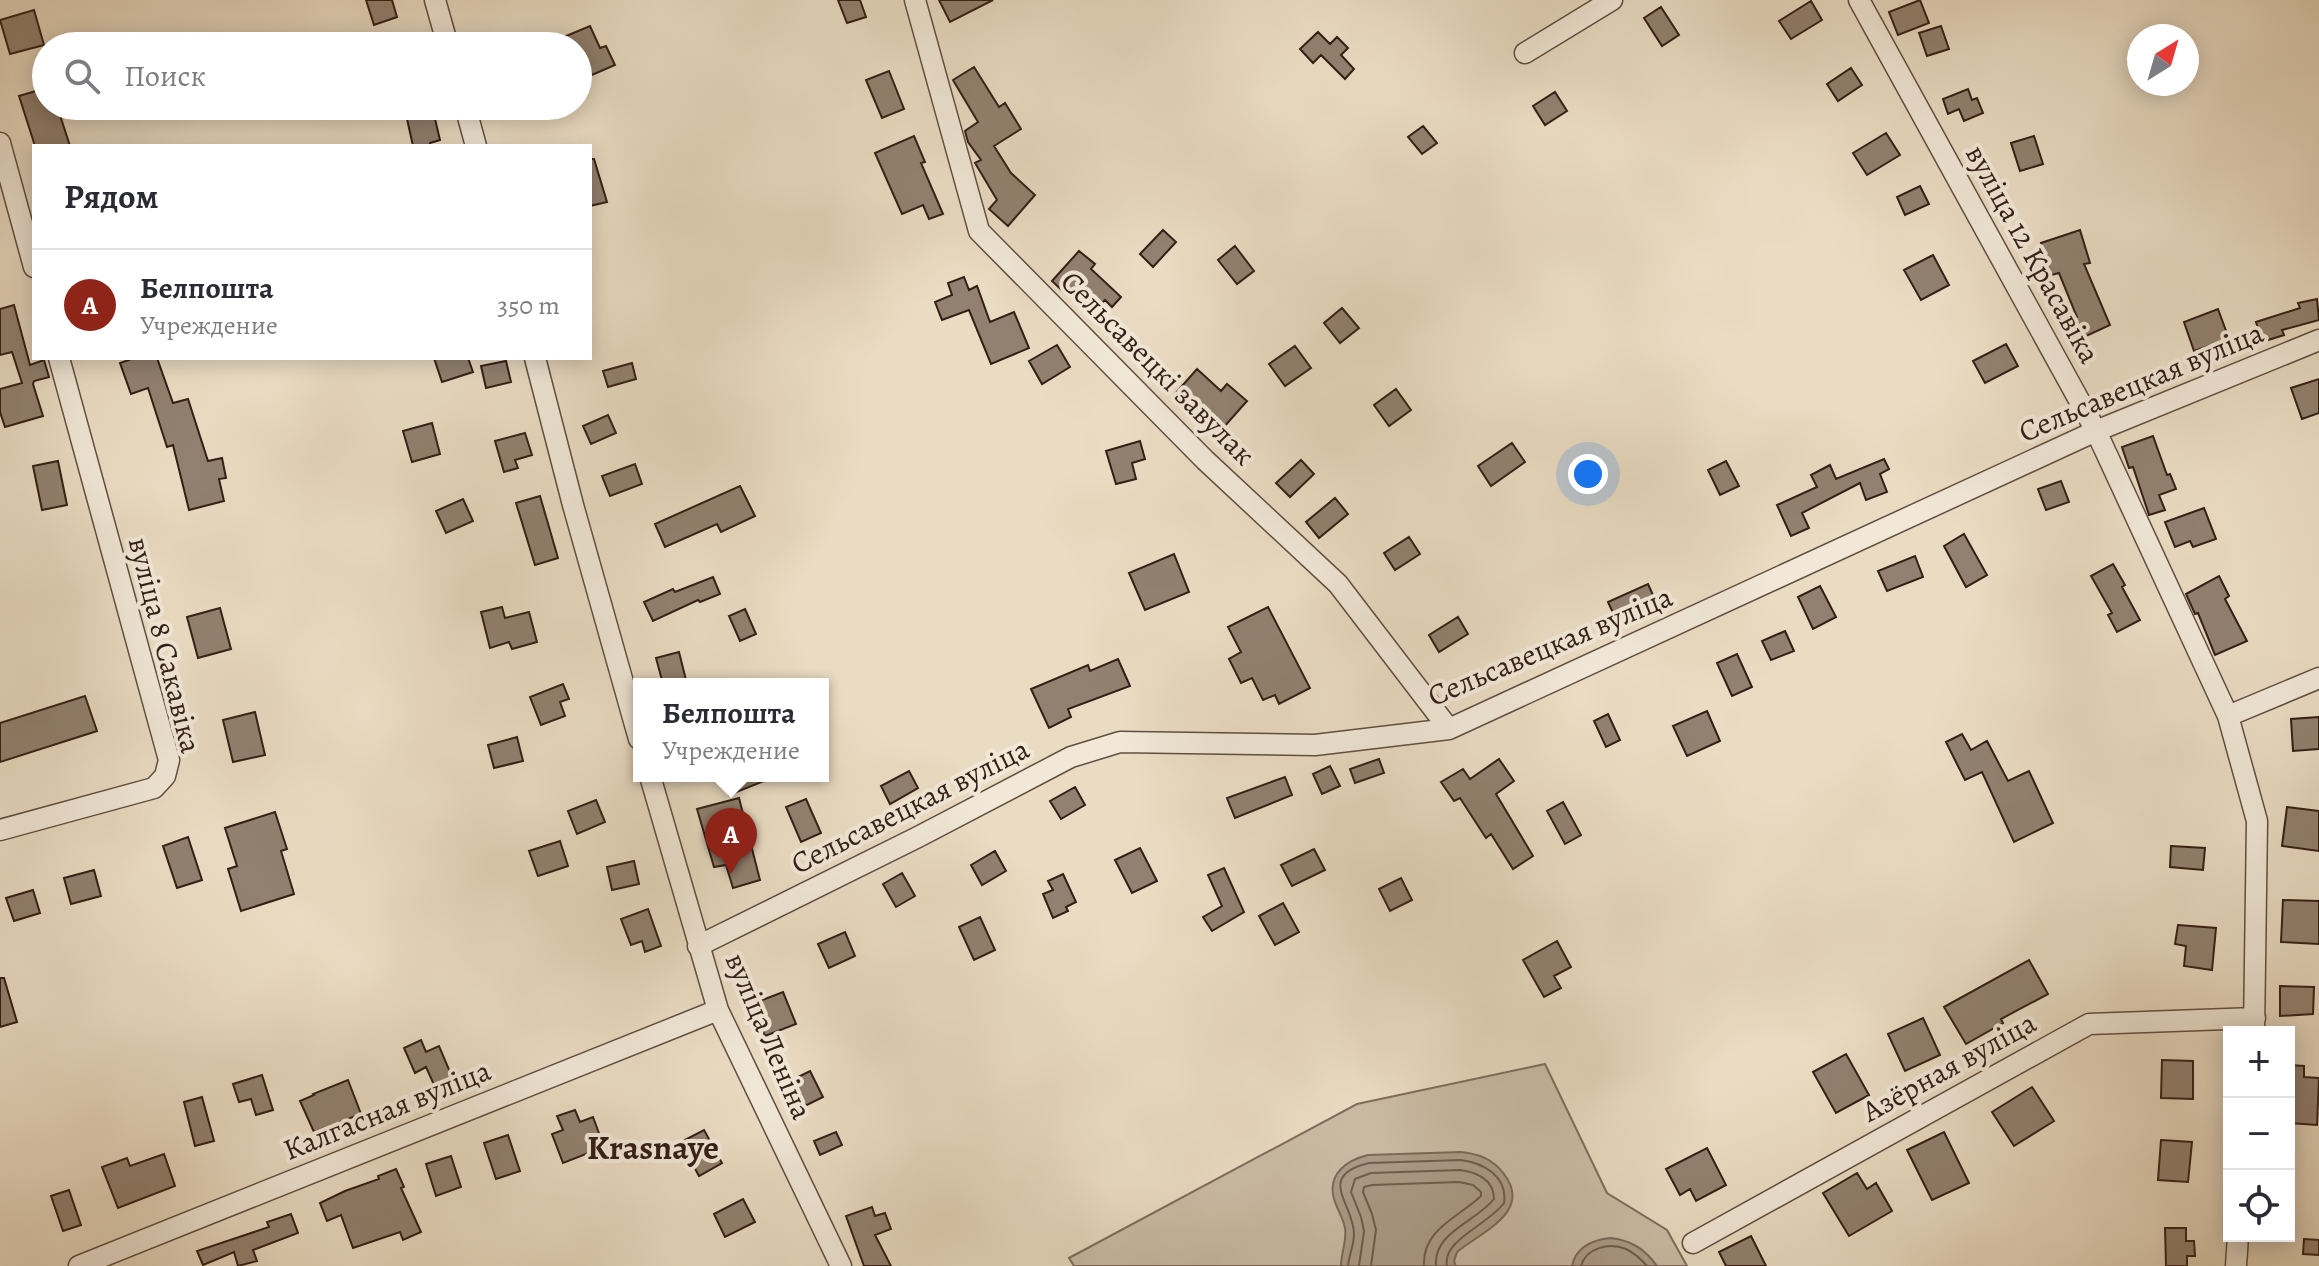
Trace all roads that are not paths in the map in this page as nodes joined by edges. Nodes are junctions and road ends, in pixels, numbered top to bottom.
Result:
1 (435, 0) edge
2 (915, 0) edge
3 (1612, 0) edge
4 (1859, 0) edge
5 (444, 32) edge
6 (1525, 53) dead end
7 (469, 120) edge
8 (0, 143) edge
9 (475, 144) edge
10 (32, 260) edge
11 (2319, 340) edge
12 (60, 360) edge
13 (536, 360) edge
14 (2096, 431) junction
15 (2319, 678) edge
16 (2228, 716) junction
17 (633, 718) edge
18 (1449, 729) junction
19 (652, 782) edge
20 (0, 830) edge
21 (698, 946) junction
22 (718, 1010) junction
23 (2254, 1025) edge
24 (2238, 1242) edge
25 (1693, 1243) dead end
26 (79, 1266) edge
27 (841, 1266) edge
28 (2236, 1266) edge

1 - 5 street
2 - 18 street, Сельсавецкі завулак
3 - 6 street
4 - 14 street, вуліца 12 Красавіка
7 - 9 street
8 - 10 street
11 - 14 street, Сельсавецкая вуліца
12 - 20 street, вуліца 8 Сакавіка
13 - 17 street
14 - 16 street, вуліца 12 Красавіка
14 - 18 street, Сельсавецкая вуліца
15 - 16 street
16 - 23 street, вуліца 12 Красавіка
18 - 21 street, Сельсавецкая вуліца
19 - 21 street, вуліца Леніна
21 - 22 street, вуліца Леніна
22 - 26 street, Калгасная вуліца
22 - 27 street, вуліца Леніна
23 - 25 street, Азёрная вуліца
24 - 28 street

